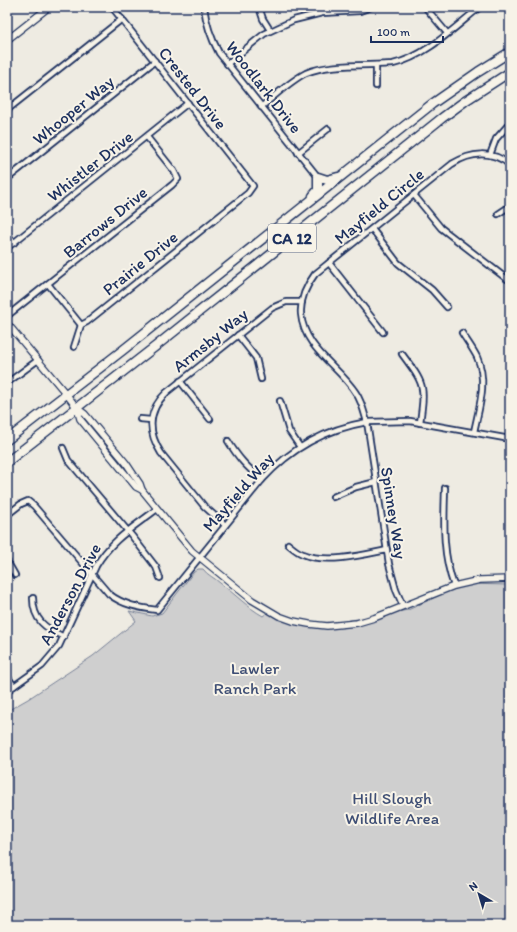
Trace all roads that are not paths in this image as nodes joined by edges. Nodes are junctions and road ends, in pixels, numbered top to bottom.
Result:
1 (49, 7) edge
2 (112, 7) edge
3 (204, 7) edge
4 (259, 7) edge
5 (371, 7) edge
6 (425, 7) edge
7 (480, 7) edge
8 (322, 10) edge
9 (122, 19) junction
10 (270, 30) junction
11 (446, 33) junction
12 (7, 40) edge
13 (510, 52) edge
14 (155, 61) junction
15 (227, 64) junction
16 (376, 65) junction
17 (510, 72) edge
18 (376, 86) dead end
19 (188, 103) junction
20 (262, 107) junction
21 (7, 110) edge
22 (510, 123) edge
23 (328, 129) dead end
24 (147, 137) junction
25 (298, 153) junction
26 (490, 155) junction
27 (510, 165) edge
28 (341, 176) junction
29 (318, 177) junction
30 (7, 179) edge
31 (253, 186) joint
32 (414, 195) junction
33 (311, 200) junction
34 (510, 206) edge
35 (498, 214) dead end
36 (372, 229) junction
37 (7, 234) edge
38 (14, 242) junction
39 (7, 248) edge
40 (329, 263) junction
41 (507, 278) dead end
42 (48, 284) junction
43 (302, 302) junction
44 (447, 307) dead end
45 (7, 316) edge
46 (7, 323) edge
47 (81, 325) junction
48 (383, 332) dead end
49 (462, 333) dead end
50 (238, 335) junction
51 (74, 347) dead end
52 (402, 354) dead end
53 (38, 360) junction
54 (261, 379) dead end
55 (180, 381) junction
56 (7, 383) edge
57 (66, 395) junction
58 (280, 401) dead end
59 (77, 408) junction
60 (140, 419) dead end
61 (210, 419) dead end
62 (151, 420) junction
63 (367, 422) junction
64 (420, 423) junction
65 (474, 432) junction
66 (510, 439) edge
67 (7, 440) edge
68 (228, 442) dead end
69 (300, 447) junction
70 (64, 448) dead end
71 (7, 462) edge
72 (262, 480) junction
73 (376, 482) junction
74 (445, 488) dead end
75 (333, 497) dead end
76 (157, 509) junction
77 (7, 514) edge
78 (225, 525) junction
79 (128, 531) junction
80 (288, 544) dead end
81 (386, 550) junction
82 (200, 557) junction
83 (7, 561) edge
84 (15, 575) dead end
85 (92, 575) junction
86 (160, 578) dead end
87 (510, 579) edge
88 (454, 586) junction
89 (32, 598) dead end
90 (403, 606) junction
91 (64, 637) junction
92 (7, 676) edge
93 (14, 686) junction
94 (7, 691) edge

1 - 12 street
2 - 9 street, Crested Drive
3 - 15 street, Woodlark Drive
4 - 10 street
5 - 8 street
6 - 11 street
7 - 11 street
8 - 10 street
9 - 14 street, Crested Drive
9 - 21 street
10 - 15 street
11 - 16 street
13 - 28 highway, CA 12
14 - 19 street, Crested Drive
14 - 30 street, Whooper Way
15 - 20 street, Woodlark Drive
16 - 18 street
16 - 20 street
17 - 59 highway, CA 12
19 - 24 street, Whistler Drive
19 - 31 street, Crested Drive
20 - 25 street, Woodlark Drive
22 - 26 street
23 - 25 street
24 - 38 street, Whistler Drive
24 - 42 street, Barrows Drive
25 - 29 street, Woodlark Drive
26 - 27 street, Mayfield Circle
26 - 32 street, Mayfield Circle
28 - 29 highway
28 - 33 highway, CA 12
29 - 33 highway
31 - 47 street, Prairie Drive
32 - 36 street, Mayfield Circle
32 - 41 street
33 - 57 highway, CA 12
34 - 35 street
36 - 40 street, Mayfield Circle
36 - 44 street
37 - 38 street
38 - 39 street, Whistler Drive
40 - 43 street, Mayfield Circle
40 - 48 street
42 - 45 street, Barrows Drive
42 - 47 street
43 - 50 street, Armsby Way
43 - 63 street, Mayfield Circle
46 - 53 street
47 - 51 street
49 - 65 street
50 - 54 street
50 - 55 street, Armsby Way
52 - 64 street
53 - 56 street
53 - 57 street
55 - 61 street
55 - 62 street, Armsby Way
57 - 59 street
57 - 67 highway, CA 12
58 - 69 street
59 - 71 highway, CA 12
59 - 76 street
60 - 62 street
62 - 78 street
63 - 64 street
63 - 69 street, Mayfield Way
63 - 73 street, Spinney Way
64 - 65 street
65 - 66 street
68 - 72 street
69 - 72 street, Mayfield Way
70 - 79 street
72 - 78 street, Mayfield Way
73 - 75 street
73 - 81 street, Spinney Way
74 - 88 street
76 - 79 street, Anderson Drive
76 - 82 street
77 - 85 street
78 - 82 street, Mayfield Way
79 - 85 street, Anderson Drive
79 - 86 street
80 - 81 street
81 - 90 street, Spinney Way
82 - 85 street, Mayfield Way
82 - 90 street
83 - 84 street
85 - 91 street, Anderson Drive
87 - 88 street
88 - 90 street
89 - 91 street
91 - 93 street, Anderson Drive
92 - 93 street
93 - 94 street, Anderson Drive

